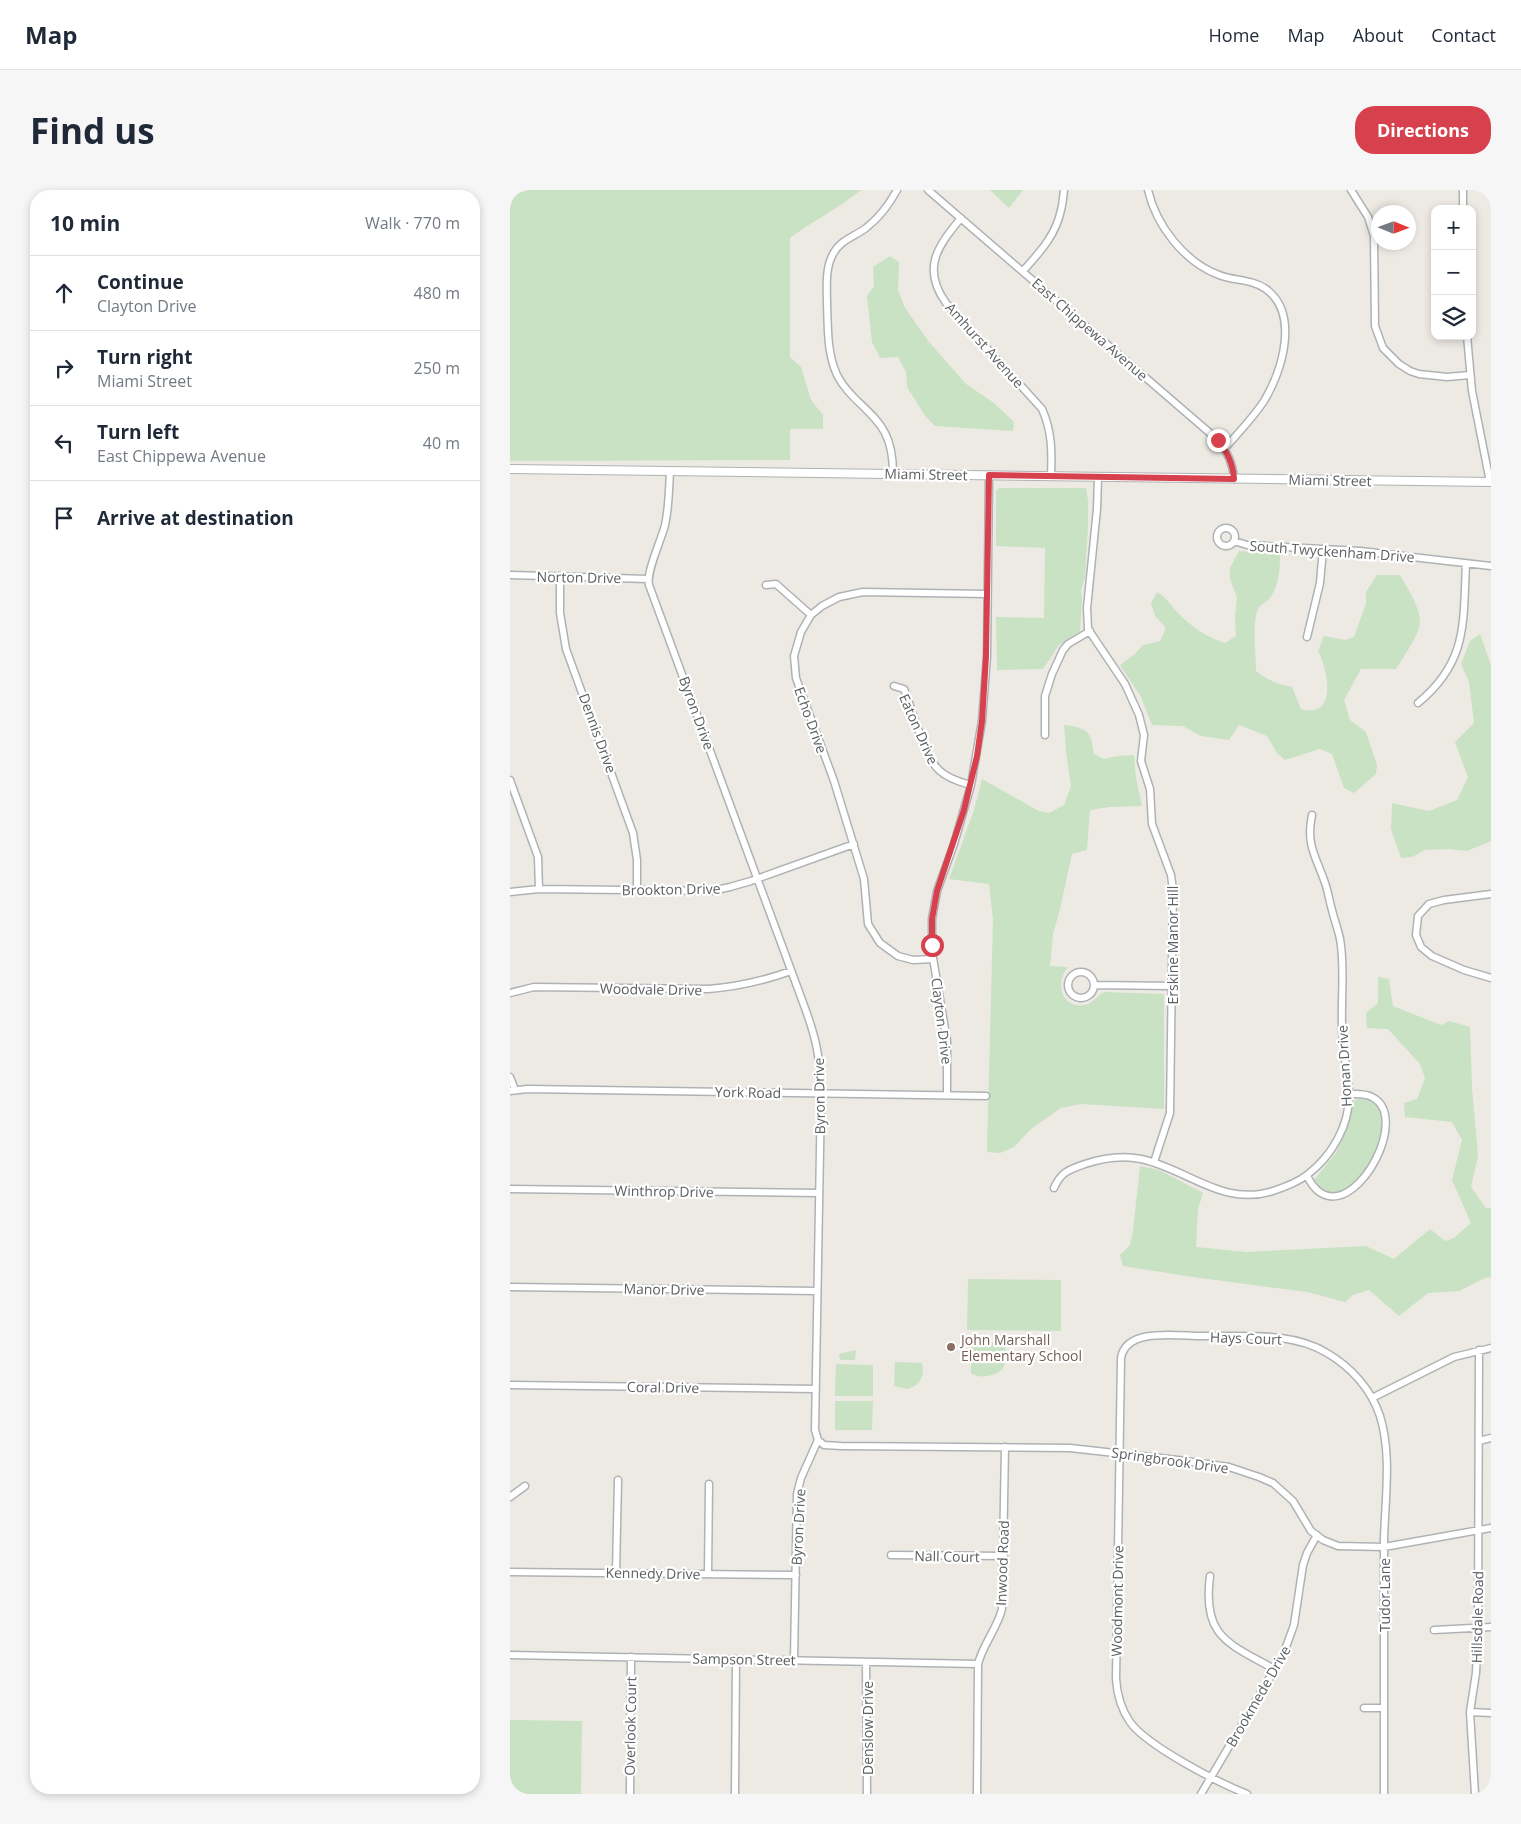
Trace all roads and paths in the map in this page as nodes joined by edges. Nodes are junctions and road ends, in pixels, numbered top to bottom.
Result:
1 (897, 190) edge
2 (928, 190) edge
3 (1064, 190) edge
4 (1148, 190) edge
5 (1351, 190) edge
6 (1463, 190) edge
7 (1463, 205) edge
8 (961, 218) junction
9 (1024, 271) junction
10 (1466, 340) edge
11 (1470, 375) junction
12 (1224, 448) junction
13 (510, 469) edge
14 (670, 471) junction
15 (893, 474) junction
16 (989, 475) junction
17 (1052, 476) junction
18 (1098, 477) junction
19 (1234, 479) junction
20 (1491, 483) edge
21 (1234, 541) dead end
22 (1323, 549) junction
23 (1466, 564) junction
24 (1491, 566) edge
25 (510, 575) edge
26 (560, 576) junction
27 (648, 578) junction
28 (766, 585) dead end
29 (987, 594) junction
30 (811, 616) junction
31 (1090, 631) junction
32 (1307, 637) dead end
33 (894, 686) dead end
34 (1418, 703) dead end
35 (1045, 735) dead end
36 (510, 780) edge
37 (971, 785) junction
38 (1312, 815) dead end
39 (854, 844) junction
40 (757, 878) junction
41 (539, 889) junction
42 (637, 890) junction
43 (510, 892) edge
44 (1491, 894) edge
45 (933, 958) junction
46 (791, 970) junction
47 (1491, 978) edge
48 (1094, 985) junction
49 (1172, 986) junction
50 (510, 993) edge
51 (510, 1077) edge
52 (512, 1090) edge
53 (820, 1094) junction
54 (1349, 1094) junction
55 (947, 1095) junction
56 (986, 1096) dead end
57 (1154, 1162) junction
58 (1306, 1176) junction
59 (1054, 1188) dead end
60 (510, 1189) edge
61 (819, 1193) junction
62 (510, 1287) edge
63 (817, 1291) junction
64 (1130, 1342) joint
65 (1491, 1348) edge
66 (1479, 1350) junction
67 (510, 1385) edge
68 (816, 1389) junction
69 (1372, 1398) junction
70 (1491, 1438) edge
71 (818, 1440) junction
72 (1479, 1441) junction
73 (1005, 1447) junction
74 (1120, 1453) junction
75 (618, 1480) dead end
76 (709, 1484) dead end
77 (525, 1486) dead end
78 (510, 1497) edge
79 (1491, 1528) edge
80 (1479, 1531) junction
81 (1317, 1535) junction
82 (1384, 1547) junction
83 (891, 1555) dead end
84 (1004, 1556) junction
85 (510, 1572) edge
86 (616, 1573) junction
87 (708, 1574) junction
88 (796, 1575) junction
89 (1210, 1576) dead end
90 (1491, 1627) edge
91 (1478, 1628) junction
92 (1434, 1630) dead end
93 (510, 1655) edge
94 (631, 1657) junction
95 (736, 1659) junction
96 (794, 1660) junction
97 (866, 1662) junction
98 (978, 1664) junction
99 (1274, 1669) junction
100 (1364, 1708) dead end
101 (1384, 1708) junction
102 (1470, 1712) junction
103 (1491, 1713) edge
104 (1211, 1777) junction
105 (630, 1794) edge
106 (735, 1794) edge
107 (867, 1794) edge
108 (976, 1794) edge
109 (1201, 1794) edge
110 (1247, 1794) edge
111 (1384, 1794) edge
112 (1475, 1794) edge

1 - 15 street
2 - 8 street, East Chippewa Avenue
3 - 9 street
4 - 12 street
5 - 11 street
6 - 7 street
8 - 9 street, East Chippewa Avenue
8 - 17 street, Amhurst Avenue
9 - 12 street, East Chippewa Avenue
10 - 11 street
11 - 20 street
12 - 19 street, East Chippewa Avenue
13 - 14 street, Miami Street
14 - 15 street, Miami Street
14 - 27 street
15 - 16 street, Miami Street
16 - 17 street, Miami Street
16 - 29 street, Clayton Drive
17 - 18 street, Miami Street
18 - 19 street, Miami Street
18 - 31 street, Erskine Manor Hill
19 - 20 street, Miami Street
21 - 22 street, South Twyckenham Drive
22 - 23 street, South Twyckenham Drive
22 - 32 street
23 - 24 street, South Twyckenham Drive
23 - 34 street
25 - 26 street, Norton Drive
26 - 27 street, Norton Drive
26 - 42 street, Dennis Drive
27 - 40 street, Byron Drive
28 - 30 street
29 - 30 street, Echo Drive
29 - 37 street, Clayton Drive
30 - 39 street, Echo Drive
31 - 35 street
31 - 49 street, Erskine Manor Hill
33 - 37 street, Eaton Drive
36 - 41 street
37 - 45 street, Clayton Drive
38 - 54 street, Honan Drive
39 - 40 street, Brookton Drive
39 - 45 street, Echo Drive
40 - 42 street, Brookton Drive
40 - 46 street, Byron Drive
41 - 42 street, Brookton Drive
41 - 43 street, Brookton Drive
44 - 47 street
45 - 55 street, Clayton Drive
46 - 50 street, Woodvale Drive
46 - 53 street, Byron Drive
48 - 48 street
48 - 49 street
49 - 57 street, Erskine Manor Hill
51 - 52 street
52 - 53 street, York Road
53 - 55 street, York Road
53 - 61 street, Byron Drive
54 - 58 street, Honan Drive
54 - 58 street
55 - 56 street, York Road
57 - 58 street, Honan Drive
57 - 59 street, Honan Drive
60 - 61 street, Winthrop Drive
61 - 63 street, Byron Drive
62 - 63 street, Manor Drive
63 - 68 street, Byron Drive
64 - 69 street, Hays Court
64 - 74 street, Woodmont Drive
65 - 66 street
66 - 69 street
66 - 72 street, Hillsdale Road
67 - 68 street, Coral Drive
68 - 71 street, Byron Drive
69 - 82 street, Tudor Lane
70 - 72 street
71 - 73 street, Springbrook Drive
71 - 88 street, Byron Drive
72 - 80 street, Hillsdale Road
73 - 74 street, Springbrook Drive
73 - 84 street, Inwood Road
74 - 81 street, Springbrook Drive
74 - 104 street, Woodmont Drive
75 - 86 street
76 - 87 street
77 - 78 street
79 - 80 street, Springbrook Drive
80 - 82 street, Springbrook Drive
80 - 91 street, Hillsdale Road
81 - 82 street, Springbrook Drive
81 - 99 street, Brookmede Drive
82 - 101 street, Tudor Lane
83 - 84 street, Nall Court
84 - 98 street, Inwood Road
85 - 86 street, Kennedy Drive
86 - 87 street, Kennedy Drive
87 - 88 street, Kennedy Drive
88 - 96 street, Byron Drive
89 - 99 street
90 - 91 street
91 - 92 street
91 - 102 street, Hillsdale Road
93 - 94 street, Sampson Street
94 - 95 street, Sampson Street
94 - 105 street, Overlook Court
95 - 96 street, Sampson Street
95 - 106 street
96 - 97 street, Sampson Street
97 - 98 street, Sampson Street
97 - 107 street, Denslow Drive
98 - 108 street, Inwood Road
99 - 104 street, Brookmede Drive
100 - 101 street
101 - 111 street, Tudor Lane
102 - 103 street
102 - 112 street, Hillsdale Road
104 - 109 street, Brookmede Drive
104 - 110 street, Woodmont Drive

